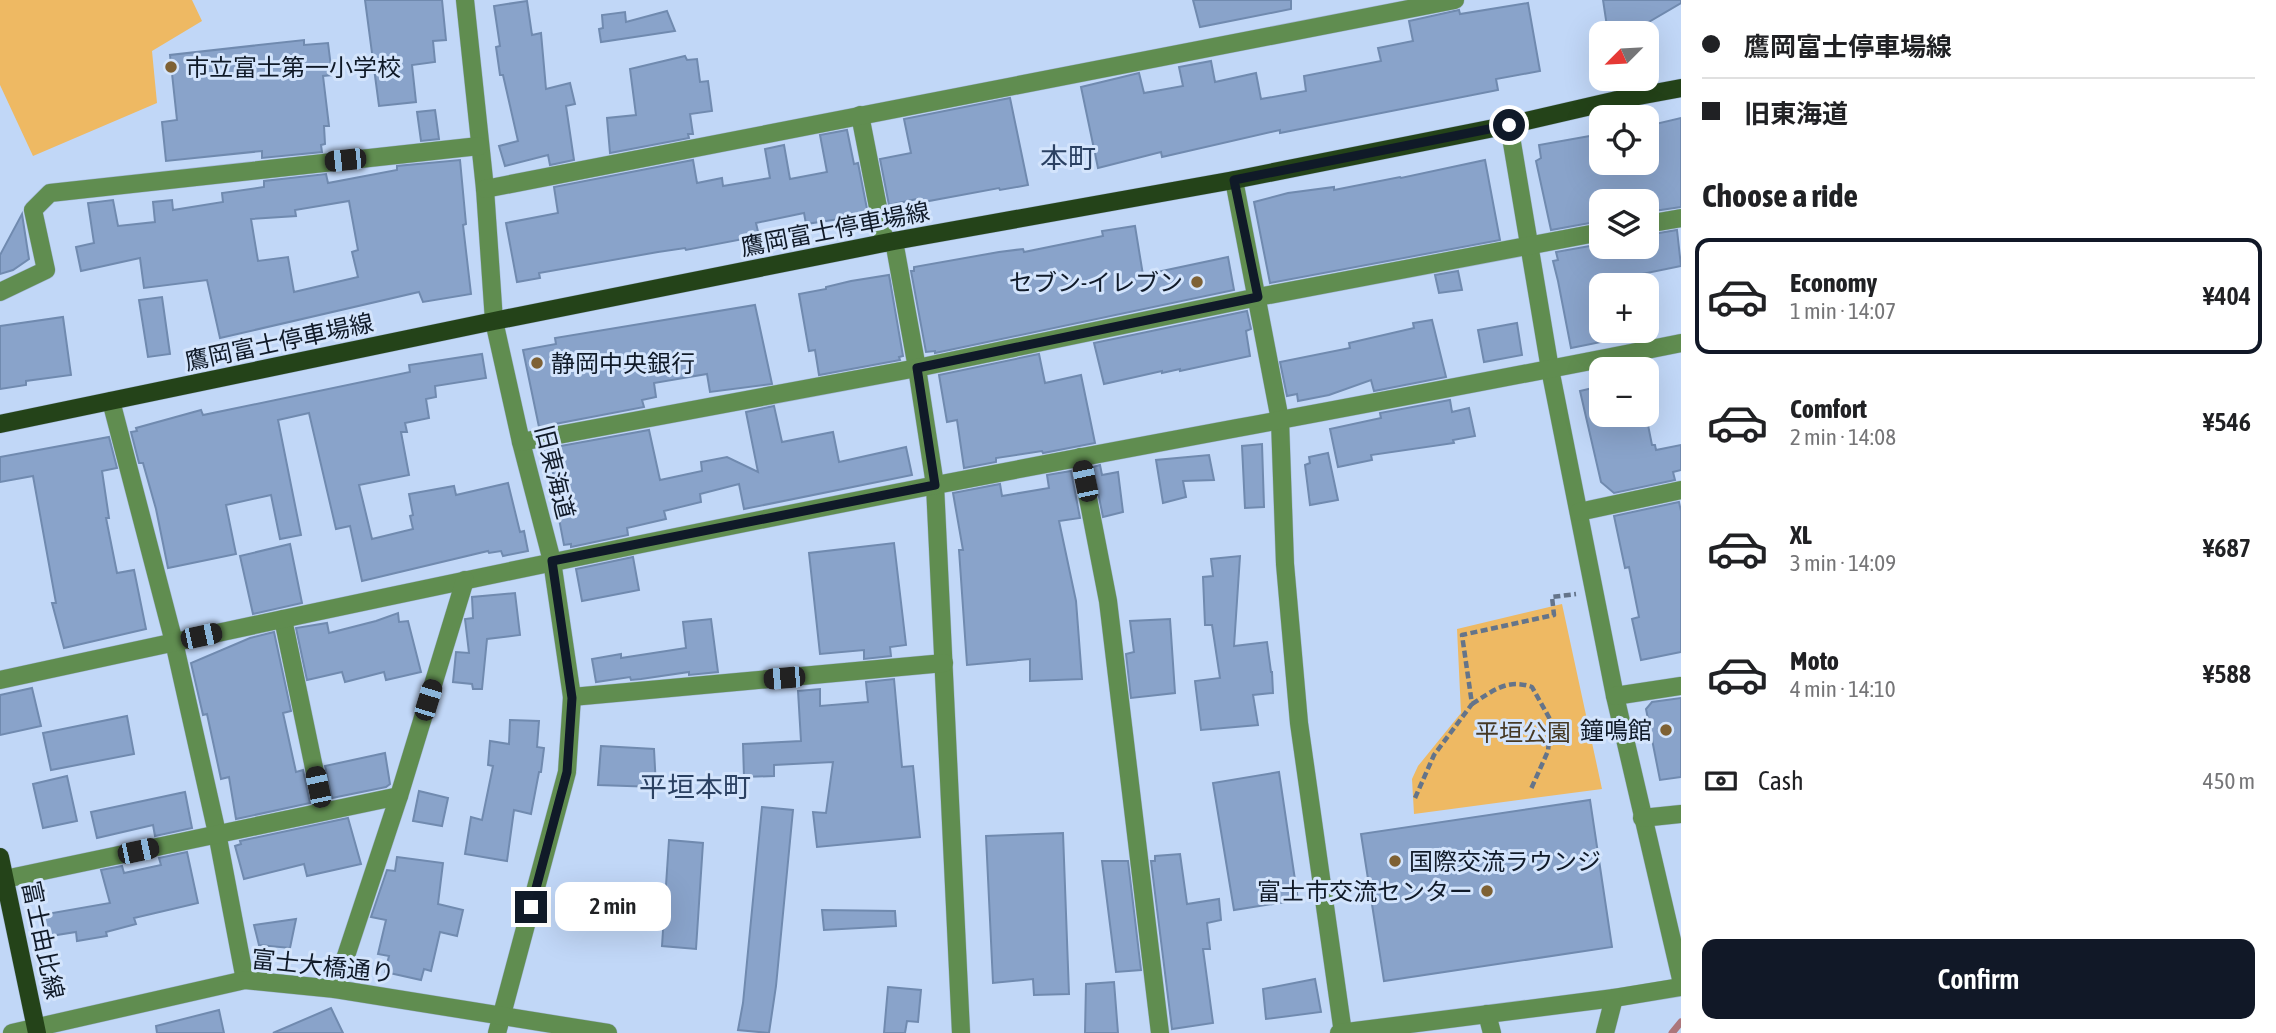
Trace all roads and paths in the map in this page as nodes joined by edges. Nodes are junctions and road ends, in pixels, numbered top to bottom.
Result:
1 (465, 0) edge
2 (1455, 0) edge
3 (1681, 88) edge
4 (860, 115) junction
5 (1509, 125) junction
6 (479, 146) junction
7 (1234, 180) junction
8 (485, 189) junction
9 (1681, 218) edge
10 (1659, 222) edge
11 (1589, 234) edge
12 (889, 242) junction
13 (1529, 245) junction
14 (0, 292) edge
15 (1258, 297) junction
16 (494, 321) junction
17 (1681, 343) edge
18 (917, 368) junction
19 (1550, 369) junction
20 (111, 401) junction
21 (1280, 420) junction
22 (0, 424) edge
23 (521, 442) junction
24 (1080, 457) junction
25 (935, 485) junction
26 (1681, 490) edge
27 (1579, 512) junction
28 (552, 561) junction
29 (465, 580) junction
30 (1595, 591) junction
31 (283, 619) junction
32 (174, 642) junction
33 (944, 663) junction
34 (0, 680) edge
35 (1681, 686) edge
36 (1615, 696) junction
37 (572, 698) junction
38 (1472, 704) junction
39 (1531, 789) dead end
40 (400, 796) junction
41 (1415, 798) dead end
42 (323, 811) junction
43 (1681, 814) edge
44 (1642, 818) junction
45 (218, 833) junction
46 (0, 857) edge
47 (5, 879) junction
48 (1681, 979) edge
49 (245, 980) junction
50 (1681, 987) edge
51 (335, 989) junction
52 (1614, 998) junction
53 (1487, 1014) junction
54 (502, 1015) junction
55 (37, 1030) edge
56 (12, 1033) edge
57 (496, 1033) edge
58 (608, 1033) edge
59 (961, 1033) edge
60 (1160, 1033) edge
61 (1342, 1033) edge
62 (1492, 1033) edge
63 (1605, 1033) edge

1 - 6 street, 旧東海道
2 - 4 street
3 - 5 main road, 鷹岡富士停車場線
4 - 8 street
4 - 12 street
5 - 7 main road, 鷹岡富士停車場線
5 - 13 street
6 - 8 street, 旧東海道
6 - 14 street
7 - 12 main road, 鷹岡富士停車場線
7 - 15 street
8 - 16 street, 旧東海道
9 - 10 street
11 - 13 street
12 - 16 main road, 鷹岡富士停車場線
12 - 18 street
13 - 15 street
13 - 19 street
15 - 18 street
15 - 21 street
16 - 20 main road, 鷹岡富士停車場線
16 - 23 street, 旧東海道
17 - 19 street
18 - 23 street
18 - 25 street
19 - 21 street
19 - 27 street
20 - 22 main road, 鷹岡富士停車場線
20 - 32 street
21 - 24 street
21 - 61 street
23 - 28 street, 旧東海道
24 - 25 street
24 - 60 street
25 - 28 street
25 - 33 street
26 - 27 street
27 - 30 street
28 - 29 street
28 - 37 street, 旧東海道
29 - 31 street
29 - 40 street
30 - 36 street
30 - 38 path
31 - 32 street
31 - 42 street
32 - 34 street
32 - 45 street
33 - 37 street
33 - 59 street
35 - 36 street
36 - 44 street
37 - 54 street, 旧東海道
38 - 39 path
38 - 41 path
40 - 42 street
40 - 51 street
42 - 45 street
43 - 44 street
44 - 48 street
45 - 47 street
45 - 49 street
46 - 47 main road, 富士由比線
47 - 55 main road, 富士由比線
49 - 51 street, 富士大橋通り
49 - 55 street, 富士大橋通り
50 - 52 street
51 - 54 street, 富士大橋通り
52 - 53 street
52 - 63 street
53 - 61 street
53 - 62 street
54 - 57 street, 旧東海道
54 - 58 street, 富士大橋通り
55 - 56 street, 富士大橋通り

